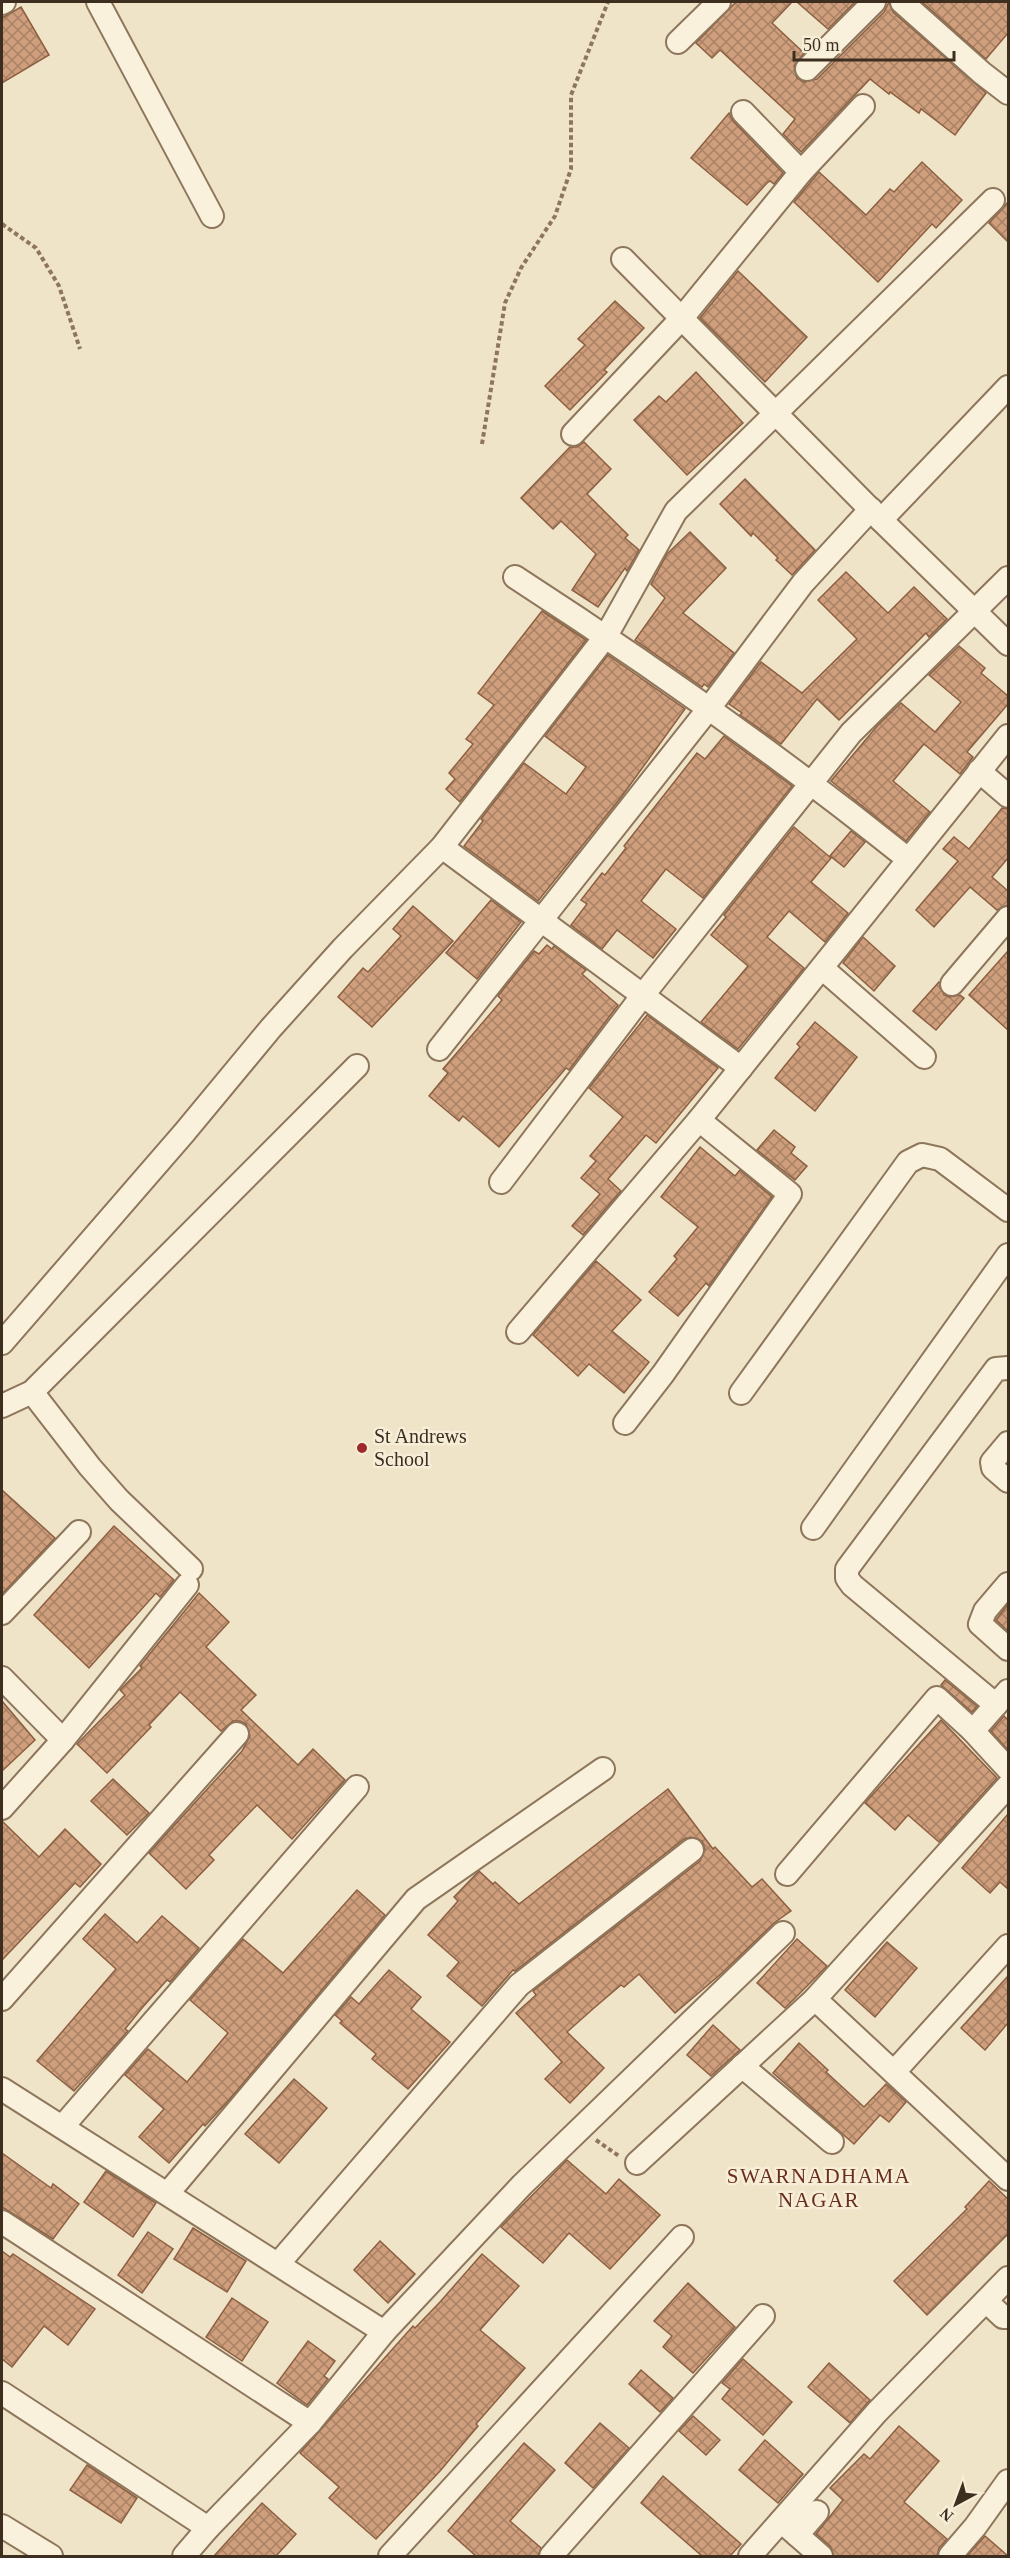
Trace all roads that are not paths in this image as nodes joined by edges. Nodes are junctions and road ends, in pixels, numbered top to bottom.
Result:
1 (98, 2) edge
2 (719, 2) edge
3 (874, 2) edge
4 (902, 2) edge
5 (678, 42) dead end
6 (807, 69) dead end
7 (1008, 93) edge
8 (863, 106) dead end
9 (743, 112) dead end
10 (801, 172) junction
11 (993, 200) dead end
12 (212, 216) dead end
13 (623, 259) dead end
14 (682, 318) junction
15 (1008, 387) edge
16 (778, 414) junction
17 (573, 434) dead end
18 (876, 515) junction
19 (515, 577) dead end
20 (1008, 578) edge
21 (975, 611) junction
22 (606, 636) junction
23 (1008, 644) edge
24 (710, 707) junction
25 (1008, 736) edge
26 (979, 771) junction
27 (812, 782) junction
28 (1008, 796) edge
29 (442, 847) junction
30 (908, 859) junction
31 (1008, 918) edge
32 (542, 920) junction
33 (822, 968) junction
34 (952, 984) dead end
35 (644, 995) junction
36 (439, 1049) dead end
37 (924, 1057) dead end
38 (357, 1066) dead end
39 (741, 1068) junction
40 (699, 1120) junction
41 (501, 1182) dead end
42 (1008, 1210) edge
43 (1008, 1255) edge
44 (518, 1332) dead end
45 (2, 1343) edge
46 (1008, 1368) edge
47 (32, 1392) junction
48 (741, 1393) dead end
49 (2, 1406) edge
50 (625, 1423) dead end
51 (1008, 1443) edge
52 (1008, 1481) edge
53 (813, 1528) dead end
54 (79, 1532) dead end
55 (1008, 1584) edge
56 (2, 1613) edge
57 (1008, 1649) edge
58 (2, 1678) edge
59 (1002, 1698) edge
60 (973, 1731) junction
61 (237, 1734) dead end
62 (63, 1740) junction
63 (603, 1769) dead end
64 (1008, 1769) edge
65 (1008, 1786) edge
66 (357, 1787) dead end
67 (2, 1808) edge
68 (692, 1850) dead end
69 (787, 1874) dead end
70 (783, 1932) dead end
71 (1008, 1946) edge
72 (2, 1999) edge
73 (815, 1999) junction
74 (742, 2066) junction
75 (894, 2072) junction
76 (2, 2089) edge
77 (63, 2126) junction
78 (832, 2142) dead end
79 (637, 2163) road end
80 (1008, 2179) edge
81 (168, 2193) junction
82 (2, 2222) edge
83 (682, 2237) dead end
84 (278, 2264) junction
85 (1008, 2278) edge
86 (986, 2301) junction
87 (763, 2316) dead end
88 (1008, 2317) edge
89 (384, 2332) junction
90 (2, 2393) edge
91 (309, 2423) junction
92 (1008, 2481) edge
93 (817, 2512) dead end
94 (2, 2526) edge
95 (208, 2528) junction
96 (789, 2528) junction
97 (51, 2556) edge
98 (184, 2556) edge
99 (390, 2556) edge
100 (551, 2556) edge
101 (750, 2556) edge
102 (821, 2556) edge
103 (950, 2556) edge

1 - 12 street
2 - 5 street
3 - 6 street
4 - 7 street
8 - 10 street
9 - 10 street
10 - 14 street
11 - 16 street
13 - 14 street
14 - 16 street
14 - 17 street
15 - 18 street
16 - 18 street
16 - 22 street
18 - 21 street
18 - 24 street
19 - 22 street
20 - 21 street
21 - 23 street
21 - 27 street
22 - 24 street
22 - 29 street
24 - 27 street
24 - 32 street
25 - 26 street
26 - 28 street
26 - 30 street
27 - 30 street
27 - 35 street
29 - 32 street
29 - 45 street
30 - 33 street
31 - 34 street
32 - 35 street
32 - 36 street
33 - 37 street
33 - 39 street
35 - 39 street
35 - 41 street
38 - 47 street
39 - 40 street
40 - 44 street
40 - 50 street
42 - 48 street
43 - 53 street
46 - 59 street
47 - 49 street
47 - 62 street
51 - 52 street
54 - 56 street
55 - 57 street
58 - 62 street
59 - 60 street
60 - 64 street
60 - 69 street
61 - 72 street
62 - 67 street
63 - 81 street
65 - 73 street
66 - 77 street
68 - 84 street
70 - 89 street
71 - 75 street
73 - 74 street
73 - 75 street
74 - 78 street
74 - 79 street
75 - 80 street
76 - 77 street
77 - 81 street
81 - 84 street
82 - 91 street
83 - 99 street
84 - 89 street
85 - 86 street
86 - 88 street
86 - 96 street
87 - 100 street
89 - 91 street
90 - 95 street
91 - 95 street
92 - 103 street
93 - 96 street
94 - 97 street
95 - 98 street
96 - 101 street
96 - 102 street

